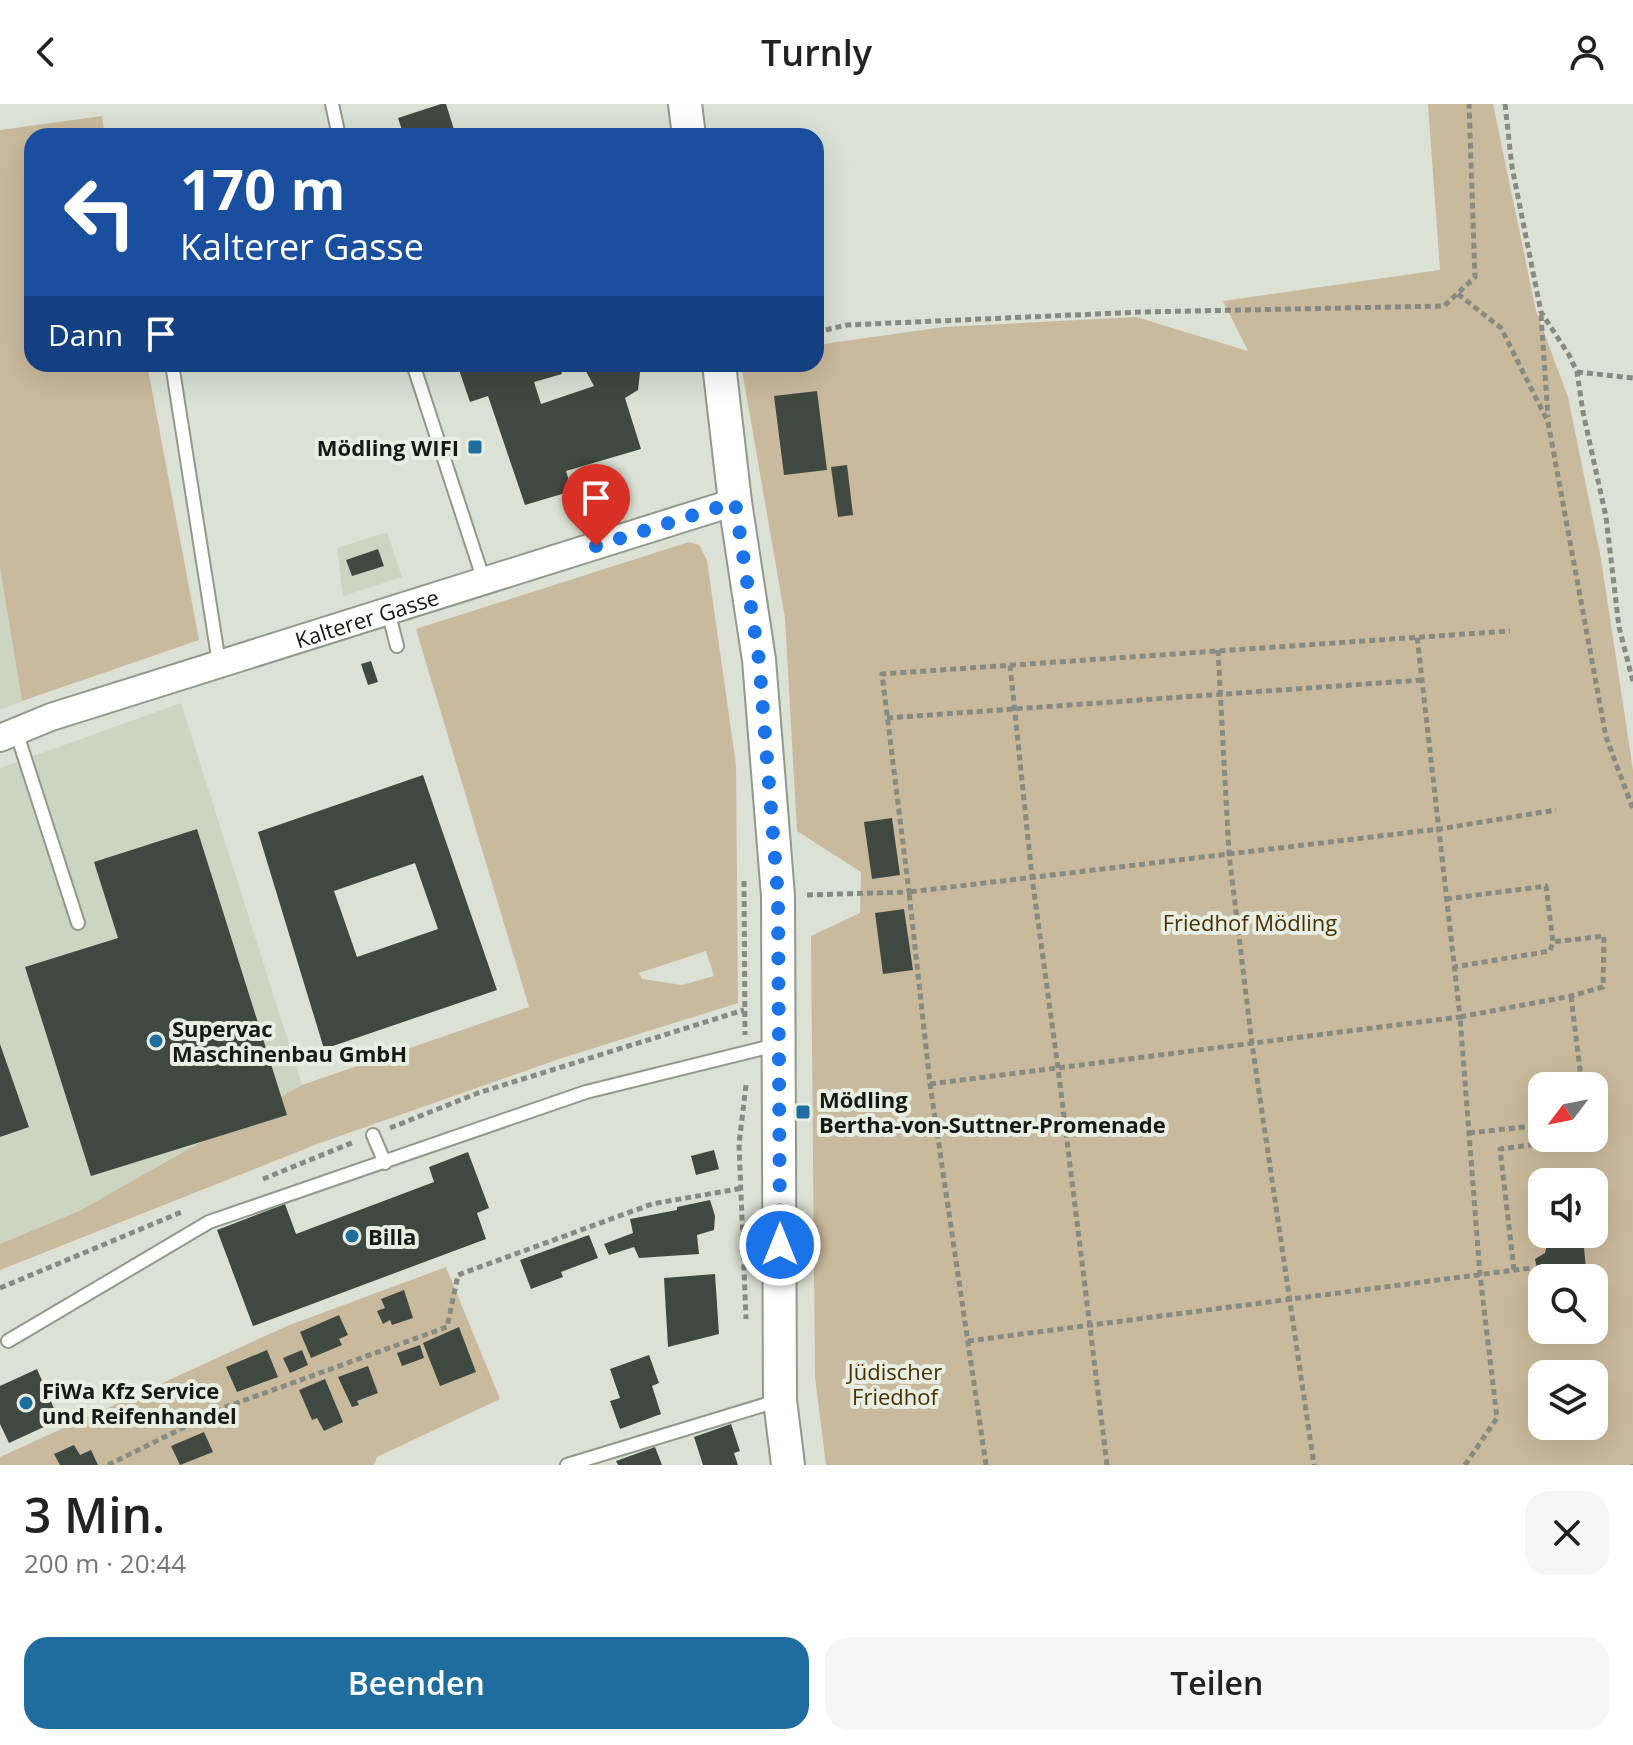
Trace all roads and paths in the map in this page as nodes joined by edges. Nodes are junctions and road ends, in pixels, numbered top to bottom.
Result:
1 (332, 104) edge
2 (685, 104) edge
3 (1469, 104) edge
4 (1505, 104) edge
5 (337, 128) edge
6 (688, 128) edge
7 (1458, 294) junction
8 (1541, 312) junction
9 (824, 330) edge
10 (173, 372) edge
11 (416, 372) edge
12 (720, 372) edge
13 (1577, 372) junction
14 (1633, 378) edge
15 (1548, 422) junction
16 (735, 502) junction
17 (485, 582) junction
18 (388, 611) junction
19 (1510, 631) dead end
20 (1417, 636) junction
21 (397, 646) dead end
22 (1218, 650) junction
23 (219, 663) junction
24 (1010, 665) junction
25 (1422, 680) junction
26 (1633, 682) edge
27 (1219, 695) junction
28 (1014, 710) junction
29 (887, 718) junction
30 (8, 735) edge
31 (1633, 809) edge
32 (1556, 810) dead end
33 (1439, 829) junction
34 (1229, 854) junction
35 (744, 874) dead end
36 (1032, 877) junction
37 (909, 892) junction
38 (778, 896) junction
39 (1446, 899) junction
40 (78, 923) dead end
41 (1553, 942) junction
42 (1454, 967) junction
43 (1571, 996) junction
44 (1460, 1017) junction
45 (779, 1044) junction
46 (1252, 1044) junction
47 (746, 1053) junction
48 (1058, 1068) junction
49 (1580, 1072) edge
50 (930, 1084) junction
51 (1528, 1127) edge
52 (1469, 1133) junction
53 (373, 1135) dead end
54 (1528, 1145) edge
55 (385, 1163) junction
56 (779, 1182) junction
57 (742, 1188) junction
58 (1528, 1268) edge
59 (1514, 1270) junction
60 (1480, 1275) junction
61 (1291, 1299) junction
62 (1088, 1325) junction
63 (747, 1330) dead end
64 (8, 1341) dead end
65 (968, 1341) junction
66 (780, 1400) junction
67 (108, 1465) edge
68 (567, 1465) edge
69 (788, 1465) edge
70 (986, 1465) edge
71 (1107, 1465) edge
72 (1314, 1465) edge
73 (1465, 1465) edge

1 - 5 lane
2 - 6 street
3 - 7 path
4 - 8 path
7 - 9 path
7 - 15 path
8 - 13 path
8 - 15 path
10 - 23 lane
11 - 17 lane
12 - 16 street
13 - 14 path
13 - 26 path
15 - 31 path
16 - 17 street, Kalterer Gasse
16 - 38 street
17 - 18 street, Kalterer Gasse
18 - 21 lane
18 - 23 street, Kalterer Gasse
19 - 20 path
20 - 22 path
20 - 25 path
22 - 24 path
22 - 27 path
23 - 30 street, Kalterer Gasse
24 - 28 path
24 - 29 path
25 - 27 path
25 - 33 path
27 - 28 path
27 - 34 path
28 - 29 path
28 - 36 path
29 - 37 path
30 - 40 lane
32 - 33 path
33 - 34 path
33 - 39 path
34 - 36 path
34 - 46 path
35 - 47 path
36 - 37 path
36 - 48 path
37 - 38 path
37 - 50 path
38 - 45 street
39 - 41 path
39 - 42 path
41 - 42 path
41 - 43 path
42 - 44 path
43 - 44 path
43 - 49 path
44 - 46 path
44 - 52 path
45 - 47 lane
45 - 56 street
46 - 48 path
46 - 61 path
47 - 55 lane
47 - 57 path
48 - 50 path
48 - 62 path
50 - 65 path
51 - 52 path
52 - 60 path
53 - 55 lane
54 - 59 path
55 - 64 lane
56 - 57 path
56 - 66 street
57 - 63 path
57 - 67 path
58 - 59 path
59 - 60 path
60 - 61 path
60 - 73 path
61 - 62 path
61 - 72 path
62 - 65 path
62 - 71 path
65 - 70 path
66 - 68 lane
66 - 69 street

